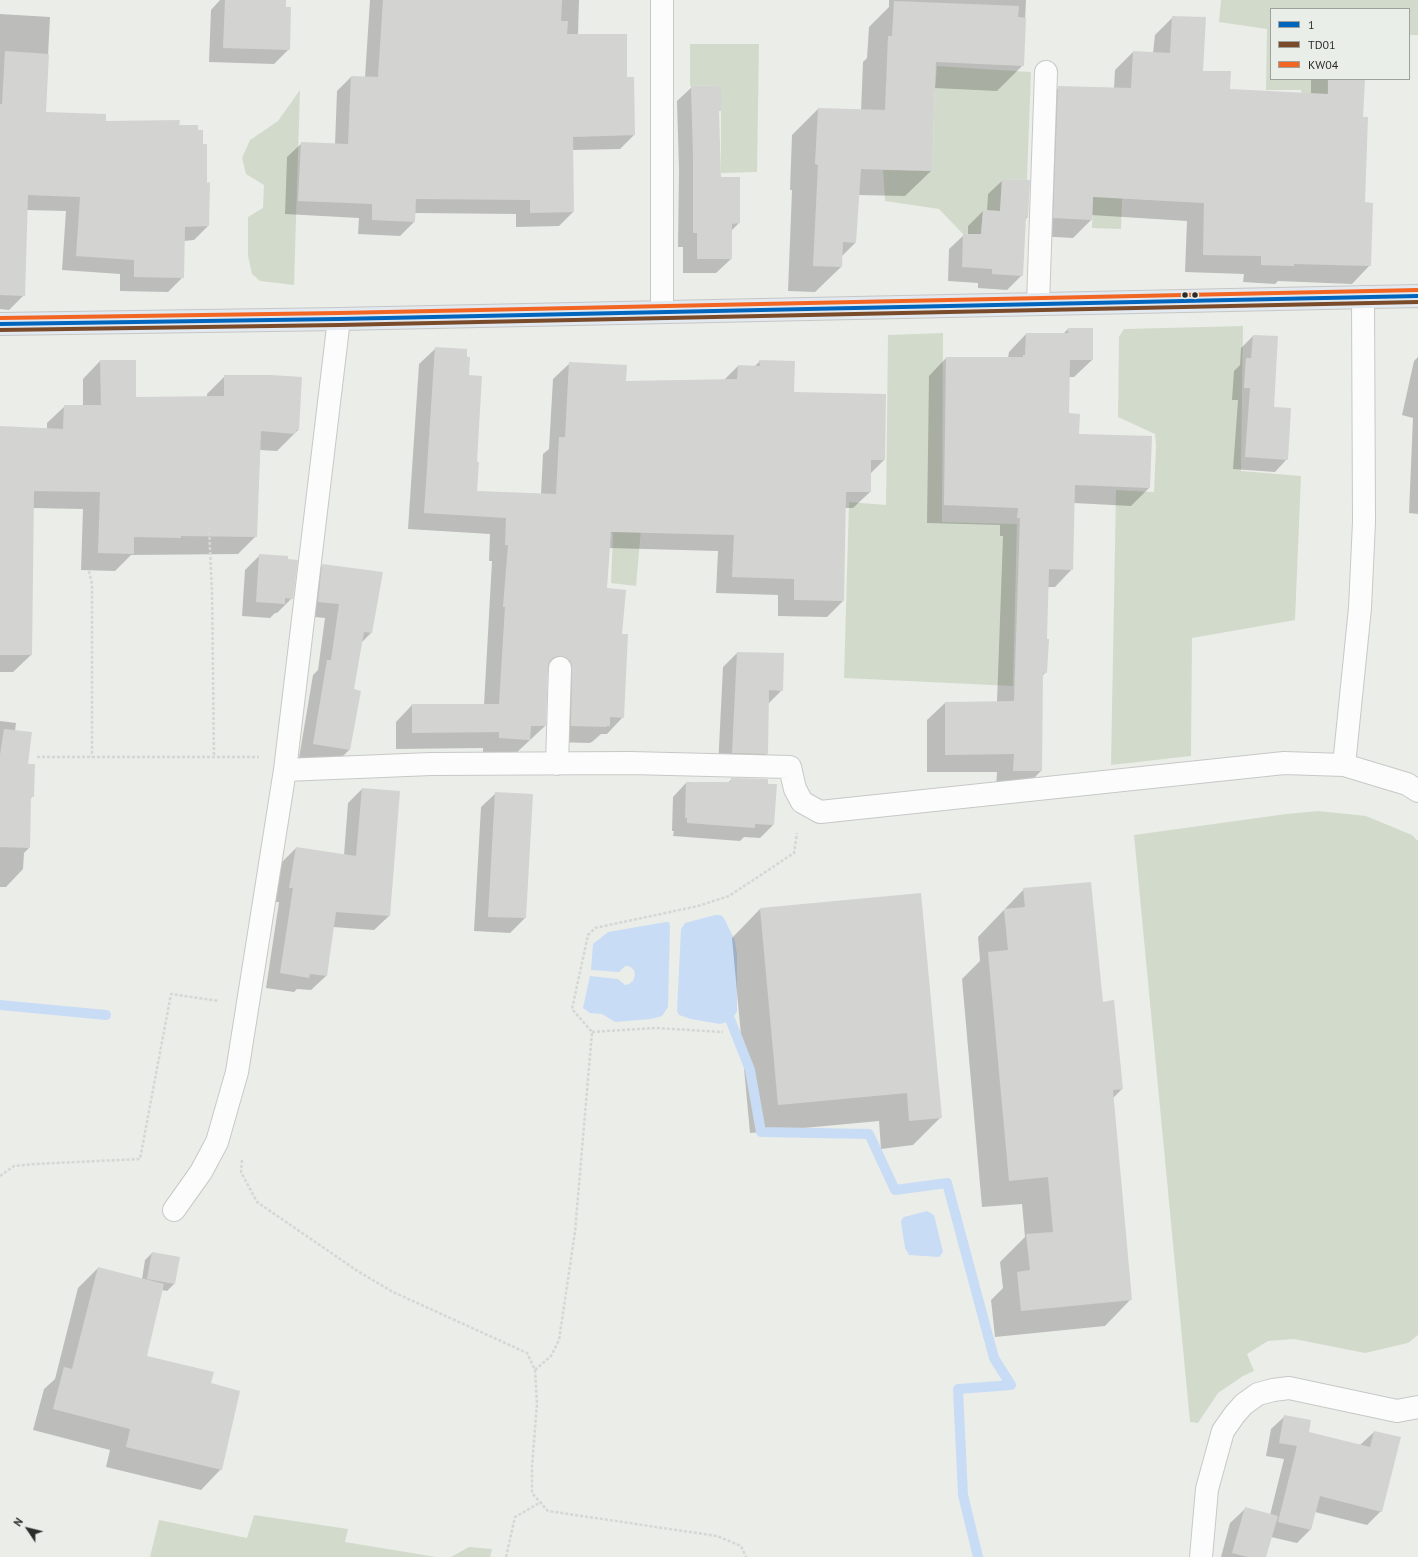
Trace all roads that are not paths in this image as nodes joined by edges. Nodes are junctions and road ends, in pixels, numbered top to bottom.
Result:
1 (662, 0) edge
2 (1046, 72) dead end
3 (1418, 296) edge
4 (1363, 297) junction
5 (1038, 304) junction
6 (662, 312) junction
7 (339, 318) junction
8 (0, 324) edge
9 (560, 668) dead end
10 (286, 763) junction
11 (557, 764) junction
12 (1344, 765) junction
13 (1414, 786) edge
14 (174, 1210) dead end
15 (1418, 1407) edge
16 (1201, 1557) edge

1 - 6 street
2 - 5 street
3 - 4 main road
4 - 5 main road
4 - 12 street
5 - 6 main road
6 - 7 main road
7 - 8 main road
7 - 10 street
9 - 11 street
10 - 11 street
10 - 14 street
11 - 12 street
12 - 13 street
15 - 16 street

